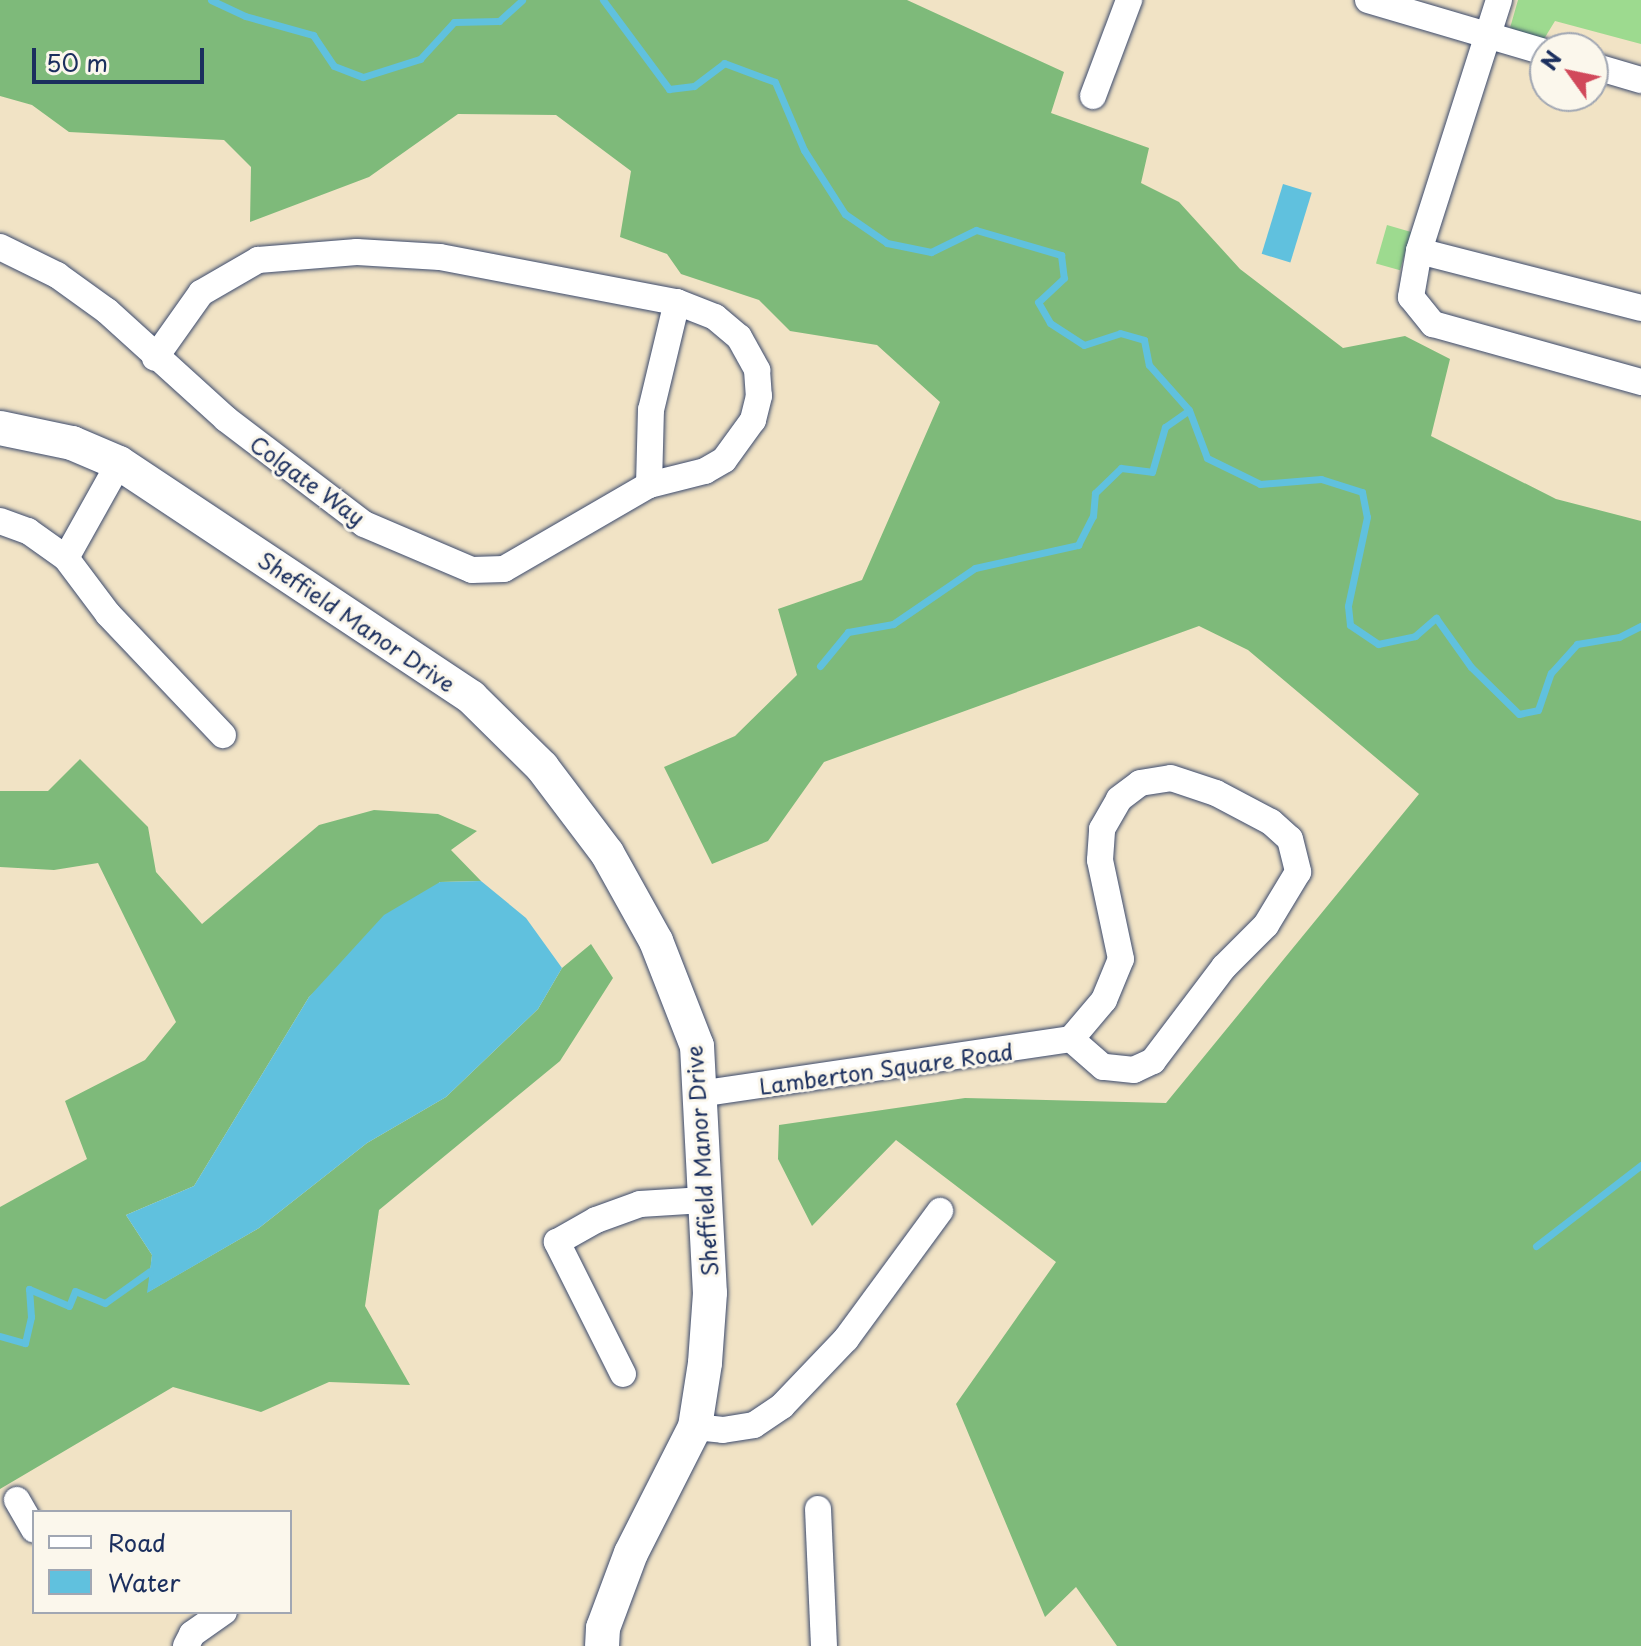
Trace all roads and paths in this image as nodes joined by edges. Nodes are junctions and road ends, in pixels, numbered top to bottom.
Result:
1 (1129, 0) edge
2 (1368, 0) edge
3 (1499, 0) edge
4 (1487, 35) junction
5 (1529, 47) edge
6 (1609, 71) edge
7 (1641, 80) edge
8 (1093, 96) dead end
9 (0, 247) edge
10 (1419, 251) junction
11 (677, 302) junction
12 (1641, 308) edge
13 (155, 358) junction
14 (1641, 382) edge
15 (0, 428) edge
16 (119, 463) junction
17 (649, 485) junction
18 (0, 521) edge
19 (66, 558) junction
20 (223, 735) dead end
21 (1071, 1039) junction
22 (699, 1094) junction
23 (704, 1200) junction
24 (940, 1211) dead end
25 (623, 1374) dead end
26 (695, 1427) junction
27 (17, 1500) dead end
28 (818, 1509) dead end
29 (32, 1526) edge
30 (221, 1614) edge
31 (186, 1646) edge
32 (602, 1646) edge
33 (824, 1646) edge

1 - 8 street
2 - 4 street
3 - 4 street
4 - 5 street
4 - 10 street
6 - 7 street
9 - 13 street, Colgate Way
10 - 12 street
10 - 14 street
11 - 13 street, Colgate Way
11 - 17 street
11 - 17 street, Colgate Way
13 - 17 street, Colgate Way
15 - 16 street, Sheffield Manor Drive
16 - 19 street
16 - 22 street, Sheffield Manor Drive
18 - 19 street
19 - 20 street
21 - 21 street
21 - 22 street, Lamberton Square Road
22 - 23 street, Sheffield Manor Drive
23 - 25 street
23 - 26 street, Sheffield Manor Drive
24 - 26 street
26 - 32 street, Sheffield Manor Drive
27 - 29 street
28 - 33 street
30 - 31 street

